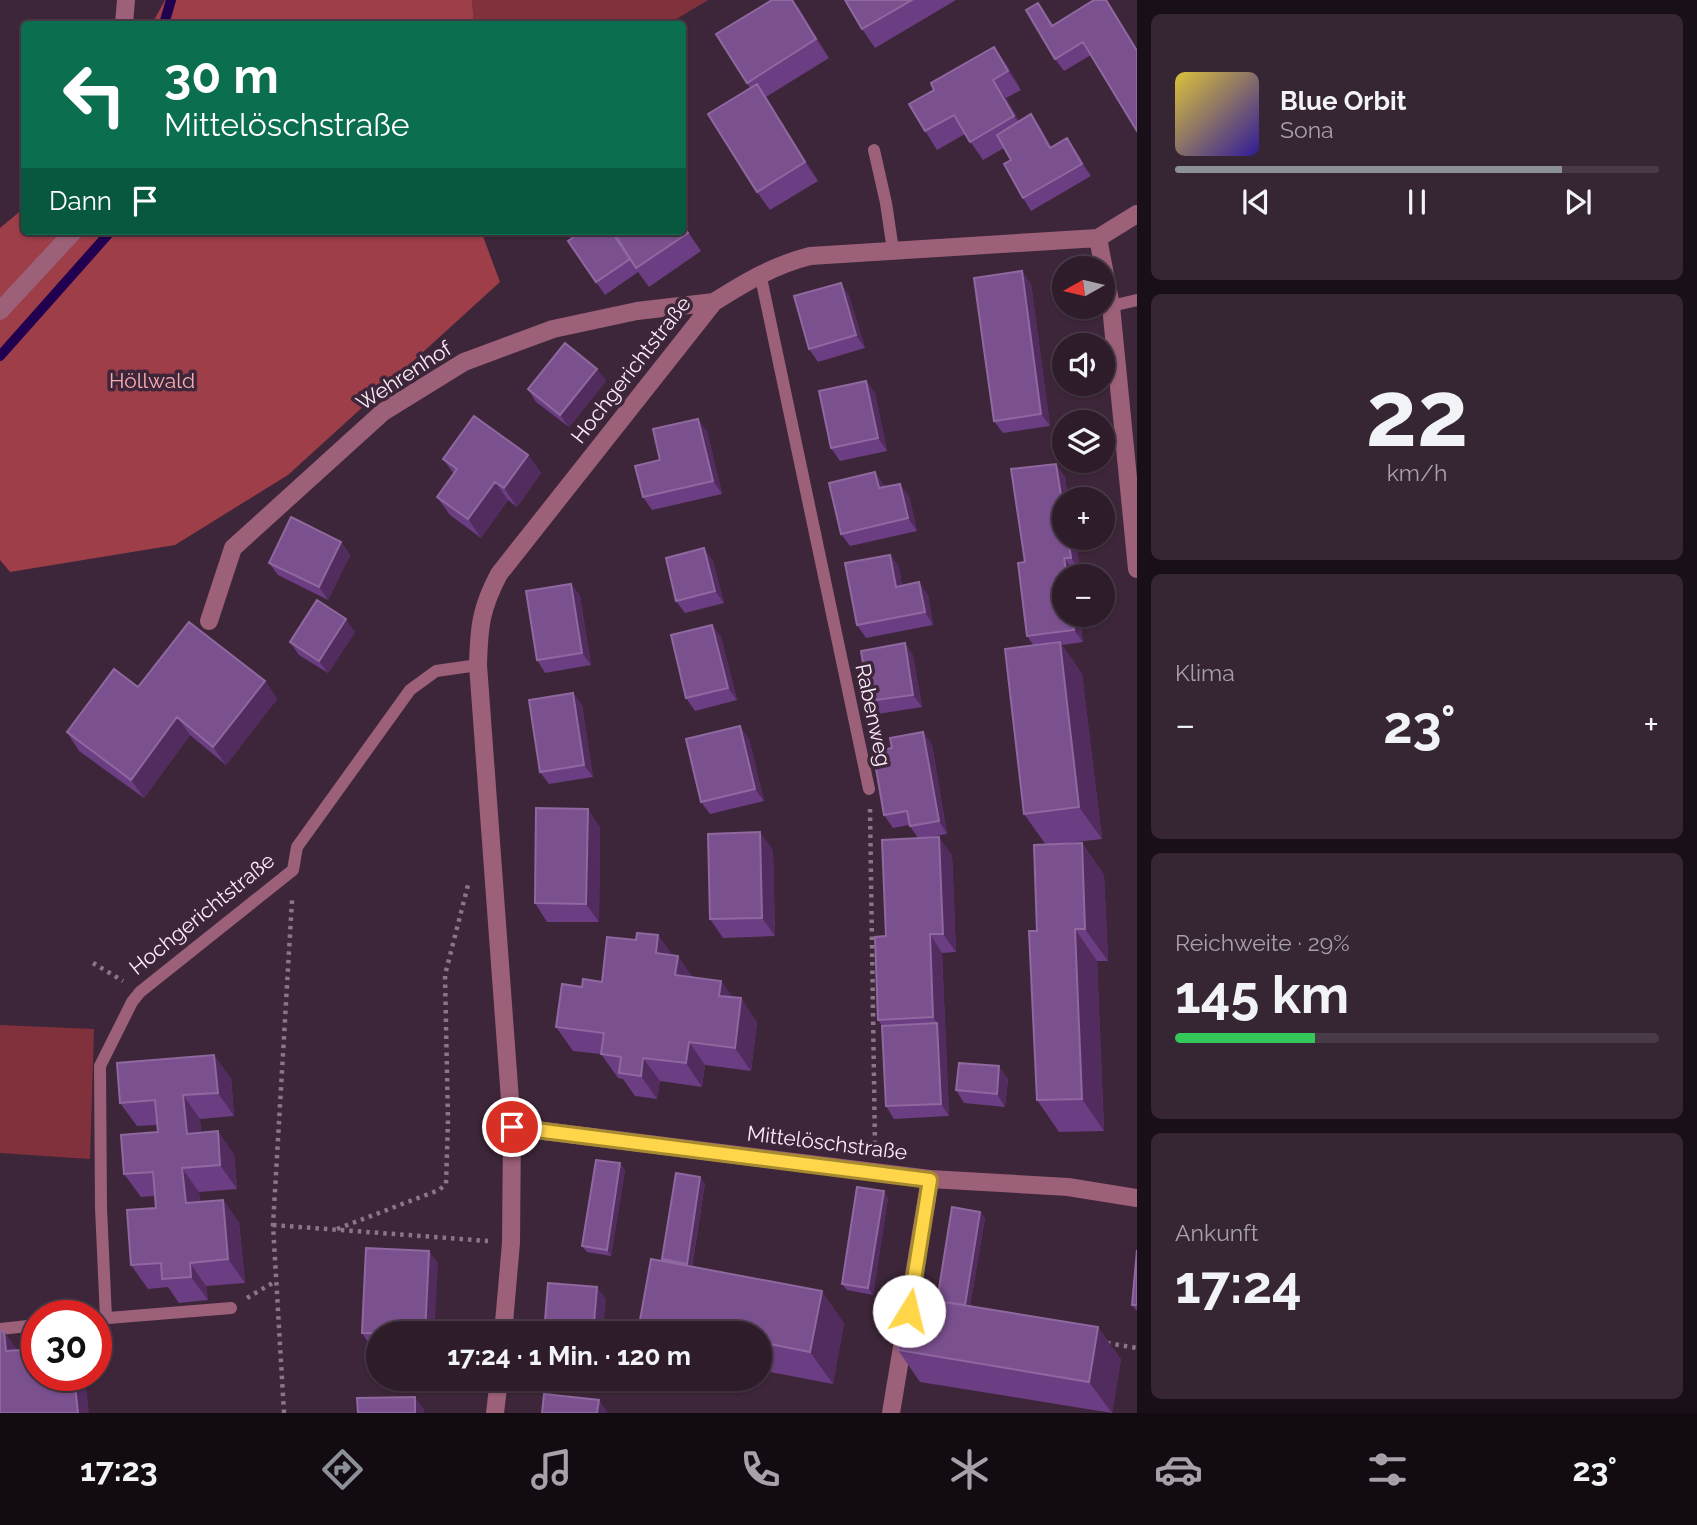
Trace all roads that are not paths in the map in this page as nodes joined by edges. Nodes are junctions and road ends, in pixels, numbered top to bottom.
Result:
1 (127, 0) edge
2 (124, 21) edge
3 (874, 150) dead end
4 (1137, 214) edge
5 (70, 235) edge
6 (1098, 238) junction
7 (893, 250) junction
8 (1101, 256) edge
9 (760, 273) junction
10 (1137, 300) edge
11 (714, 302) junction
12 (1115, 305) edge
13 (0, 311) edge
14 (1112, 319) edge
15 (1137, 569) edge
16 (209, 621) dead end
17 (478, 665) junction
18 (869, 789) road end
19 (512, 1127) junction
20 (930, 1180) junction
21 (1137, 1198) edge
22 (101, 1300) edge
23 (231, 1308) road end
24 (112, 1318) edge
25 (504, 1321) edge
26 (21, 1327) edge
27 (0, 1329) edge
28 (498, 1391) edge
29 (495, 1413) edge
30 (891, 1413) edge

1 - 2 street
3 - 7 lane
4 - 6 street, Hochgerichtstraße
5 - 13 street
6 - 7 street, Hochgerichtstraße
6 - 8 street
7 - 9 street, Hochgerichtstraße
9 - 11 street, Hochgerichtstraße
9 - 18 lane, Rabenweg
10 - 12 lane
11 - 16 street, Wehrenhof
11 - 17 street, Hochgerichtstraße
14 - 15 street
17 - 19 street, Hochgerichtstraße
17 - 22 lane, Hochgerichtstraße
19 - 20 street, Mittelöschstraße
19 - 25 street, Hochgerichtstraße
20 - 21 street, Mittelöschstraße
20 - 30 street
23 - 24 lane, Hochgerichtstraße
26 - 27 lane
28 - 29 street

